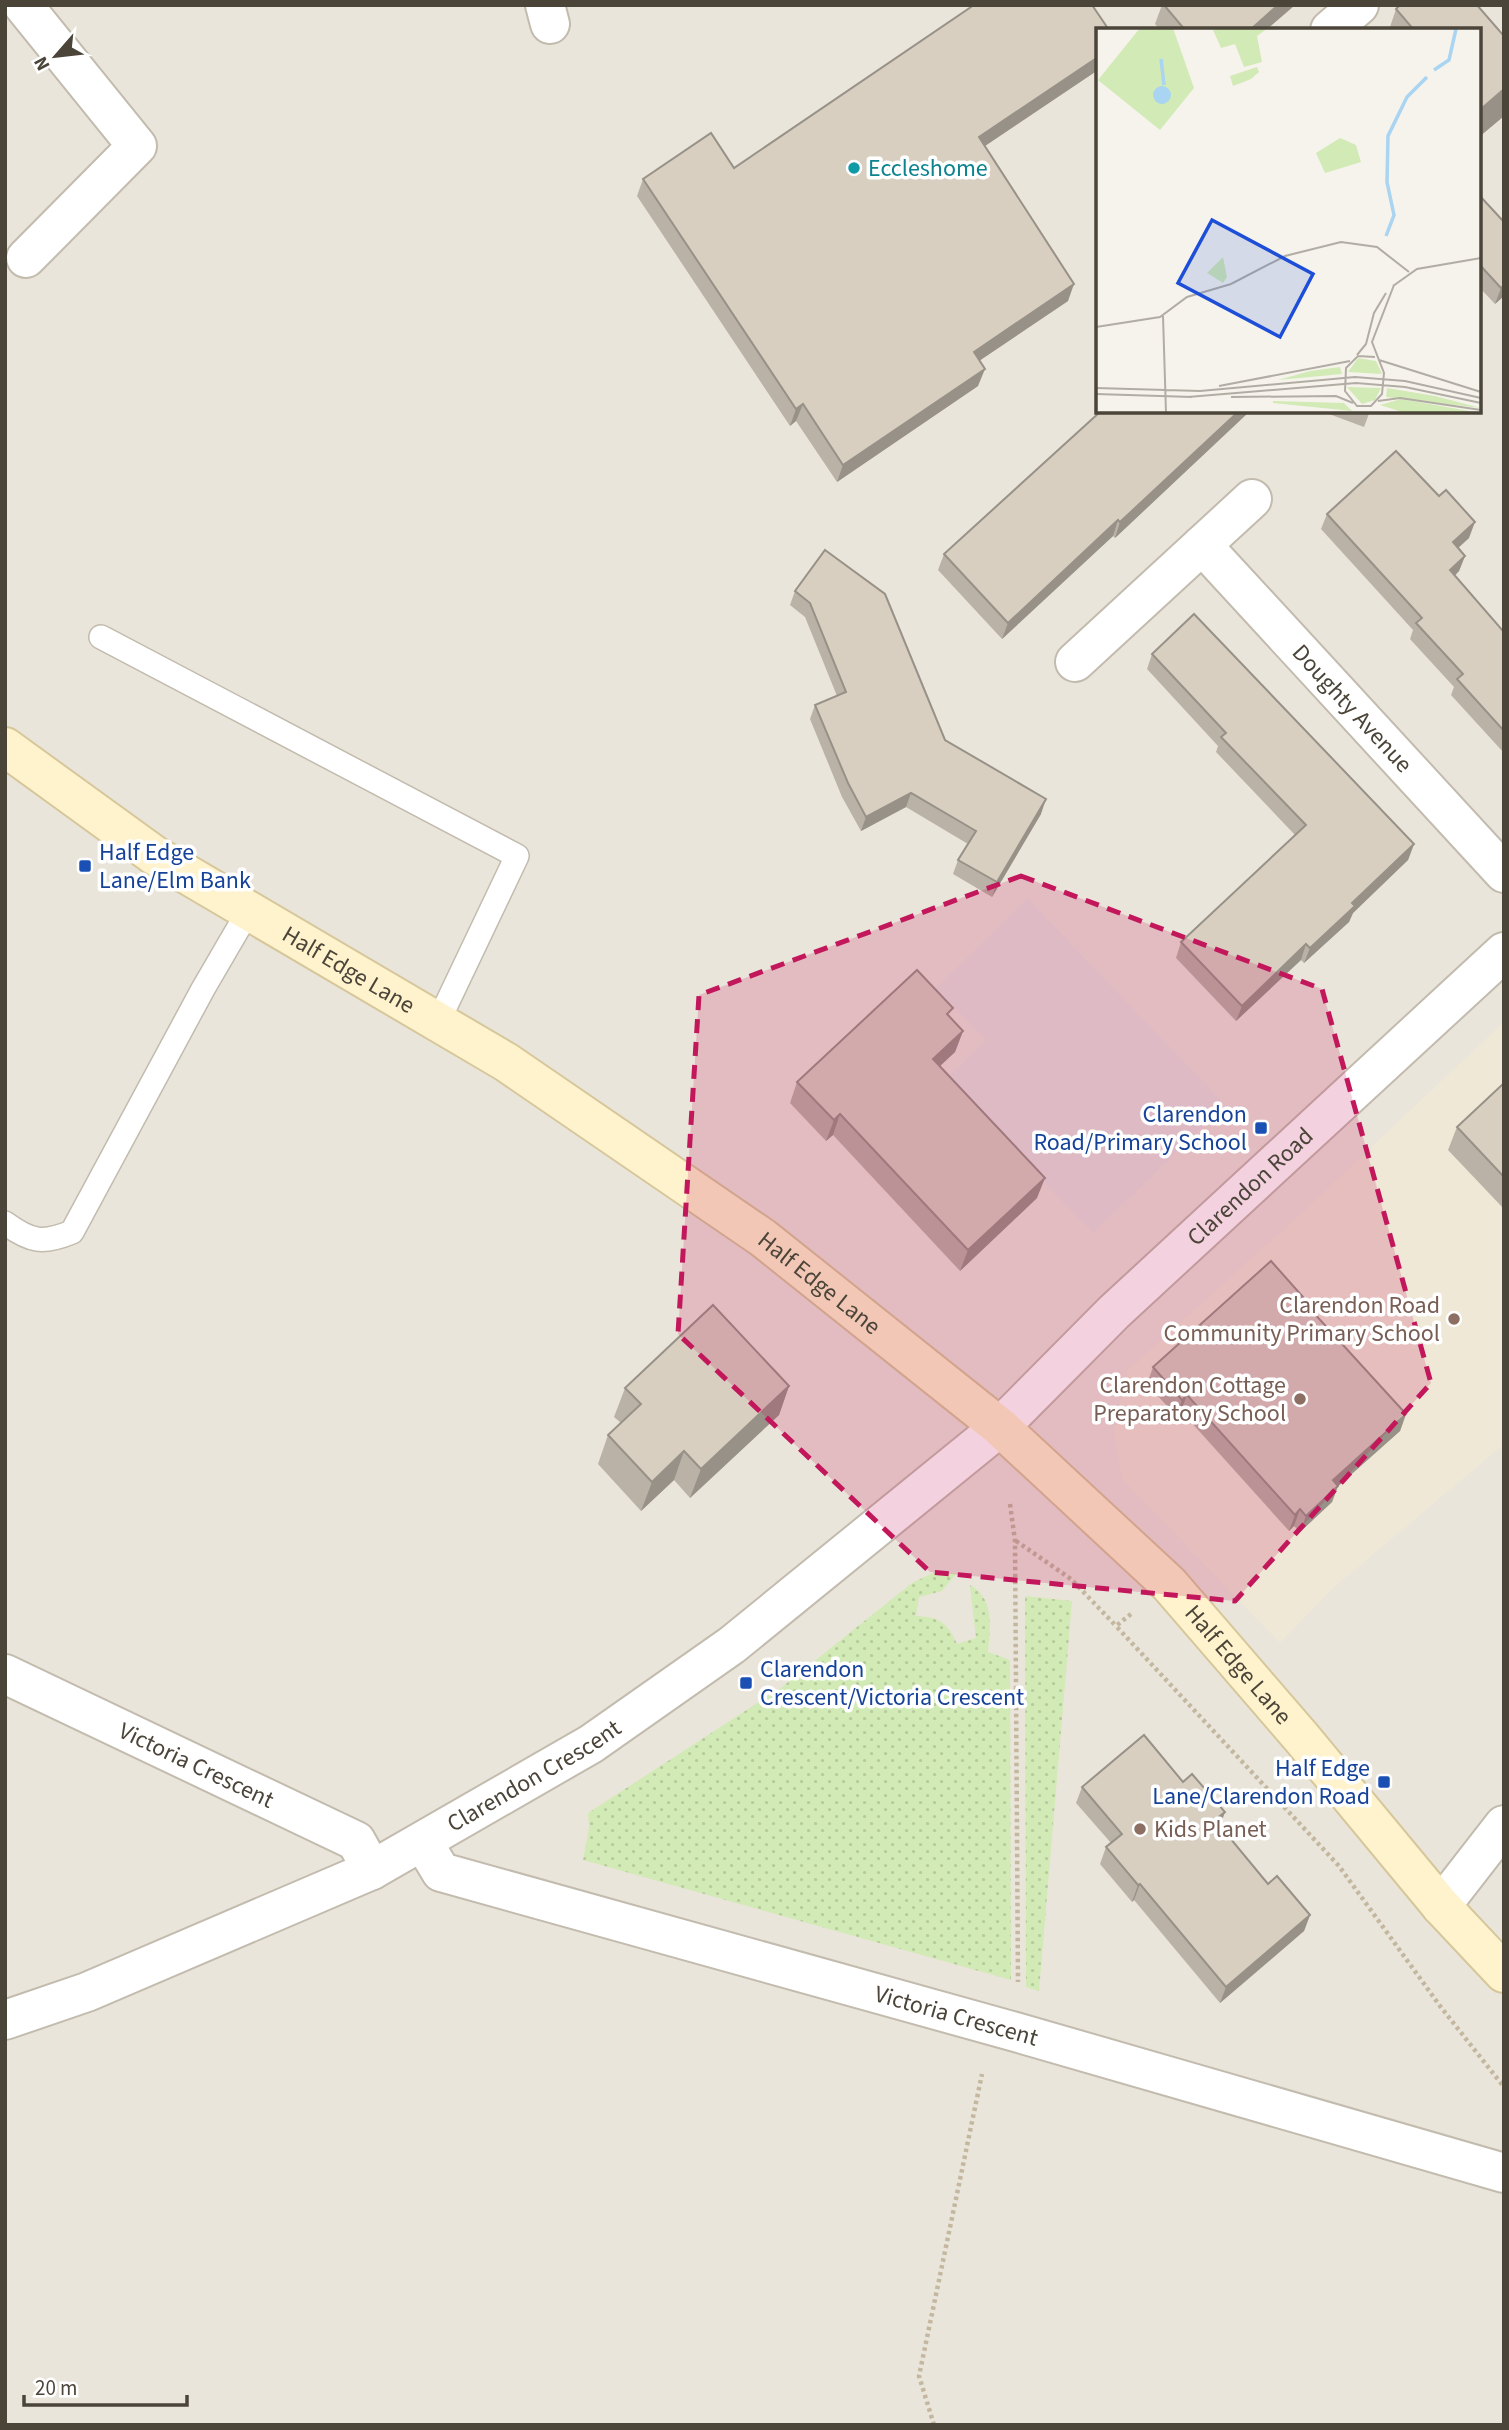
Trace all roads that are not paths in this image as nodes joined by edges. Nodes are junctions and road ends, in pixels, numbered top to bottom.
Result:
1 (23, 5) edge
2 (1359, 5) edge
3 (1332, 28) edge
4 (26, 258) dead end
5 (1252, 499) dead end
6 (1202, 545) junction
7 (101, 637) dead end
8 (1075, 662) dead end
9 (5, 747) edge
10 (1504, 873) edge
11 (248, 910) junction
12 (1504, 952) edge
13 (438, 1022) junction
14 (5, 1223) edge
15 (1000, 1427) junction
16 (5, 1674) edge
17 (1504, 1825) edge
18 (423, 1842) junction
19 (372, 1870) junction
20 (1441, 1906) junction
21 (1504, 1973) edge
22 (5, 2020) edge
23 (1504, 2173) edge

1 - 4 street
2 - 3 street
5 - 6 street
6 - 8 street
6 - 10 street, Doughty Avenue
7 - 13 lane
9 - 11 main road, Half Edge Lane
11 - 13 main road, Half Edge Lane
11 - 14 lane
12 - 15 street, Clarendon Road
13 - 15 main road, Half Edge Lane
15 - 18 street, Clarendon Crescent
15 - 20 main road, Half Edge Lane
16 - 19 street, Victoria Crescent
17 - 20 street
18 - 19 street, Clarendon Crescent
18 - 23 street, Victoria Crescent
19 - 22 street, Clarendon Crescent
20 - 21 main road, Half Edge Lane

